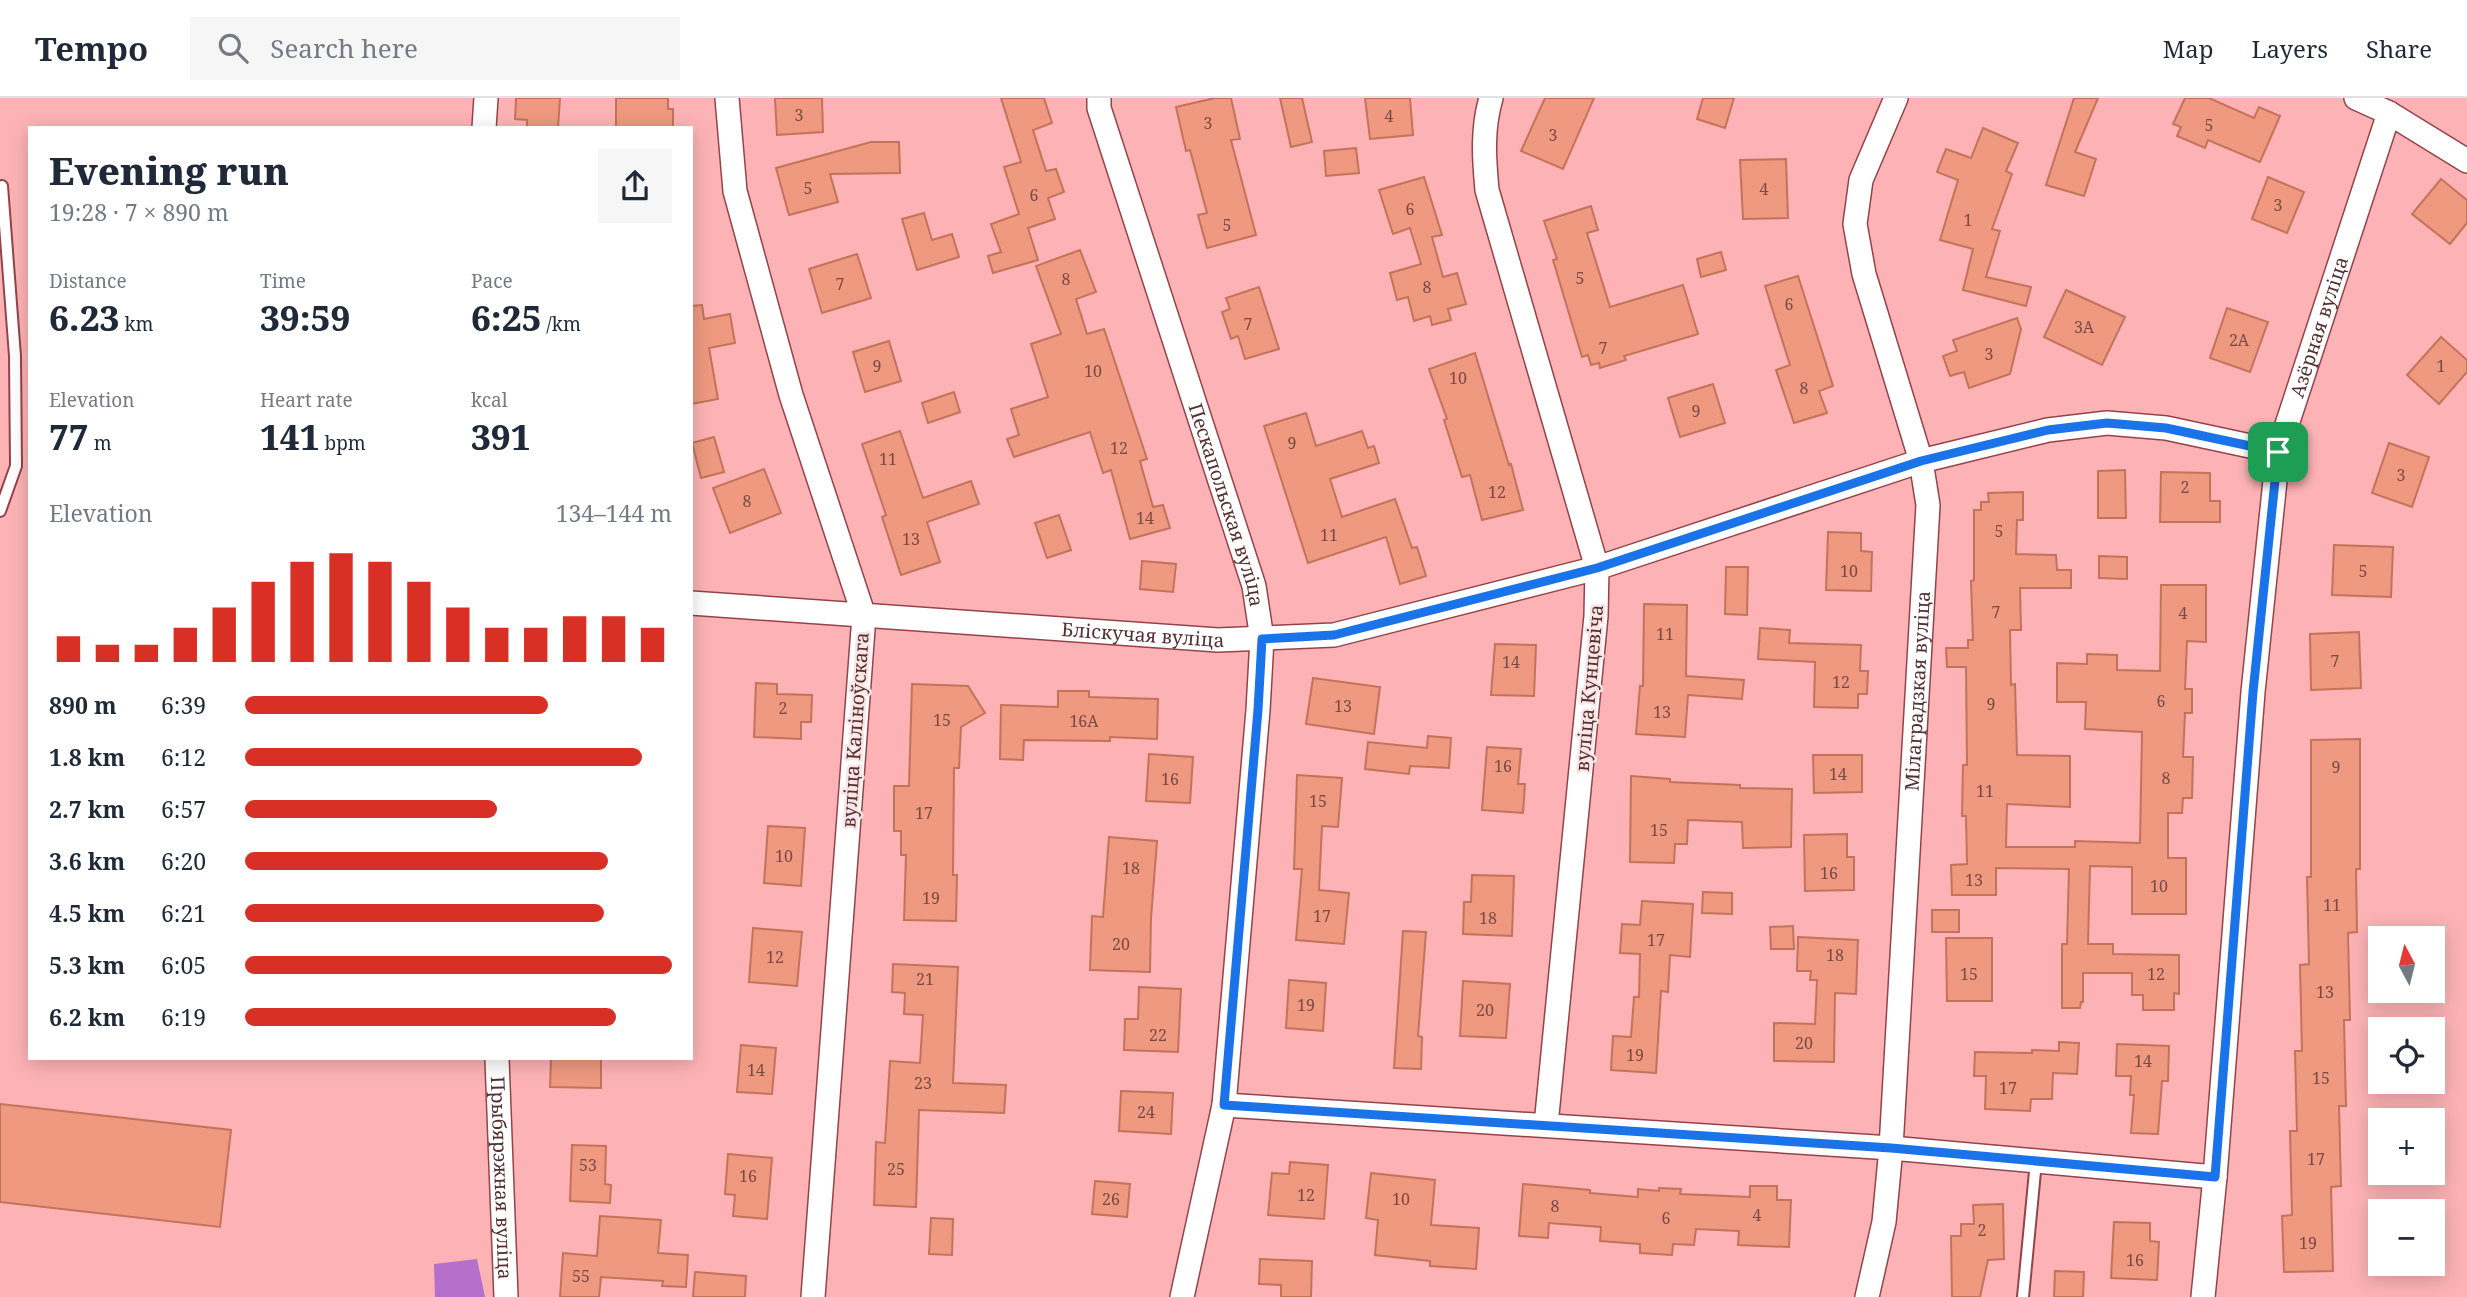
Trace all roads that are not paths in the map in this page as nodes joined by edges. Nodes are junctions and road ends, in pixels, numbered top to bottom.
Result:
1 (486, 98) edge
2 (727, 98) edge
3 (1100, 98) edge
4 (1491, 98) edge
5 (1896, 98) edge
6 (2356, 98) edge
7 (2389, 113) junction
8 (484, 126) edge
9 (2467, 161) edge
10 (2, 186) edge
11 (2278, 452) junction
12 (1921, 461) junction
13 (0, 510) edge
14 (1597, 568) junction
15 (693, 603) edge
16 (864, 616) junction
17 (1262, 639) junction
18 (497, 1060) edge
19 (1224, 1105) junction
20 (1546, 1125) junction
21 (1891, 1148) junction
22 (2036, 1161) junction
23 (2215, 1177) junction
24 (506, 1297) edge
25 (813, 1297) edge
26 (1182, 1297) edge
27 (1867, 1297) edge
28 (2023, 1297) edge
29 (2203, 1297) edge

1 - 8 street
2 - 16 street, вуліца Каліноўскага
3 - 17 street, Пескапольская вуліца
4 - 14 street, вуліца Кунцевіча
5 - 12 street, Мілаградзкая вуліца
6 - 7 street
7 - 9 street
7 - 11 street, Азёрная вуліца
10 - 13 lane
11 - 12 street, Бліскучая вуліца
11 - 23 street, Азёрная вуліца
12 - 14 street, Бліскучая вуліца
12 - 21 street, Мілаградзкая вуліца
14 - 17 street, Бліскучая вуліца
14 - 20 street, вуліца Кунцевіча
15 - 16 street, Бліскучая вуліца
16 - 17 street, Бліскучая вуліца
16 - 25 street, вуліца Каліноўскага
17 - 19 street, Пескапольская вуліца
18 - 24 street, Прыбярэжная вуліца
19 - 20 street
19 - 26 street, Пескапольская вуліца
20 - 21 street
21 - 22 street
21 - 27 street, Мілаградзкая вуліца
22 - 23 street
22 - 28 lane
23 - 29 street, Азёрная вуліца

